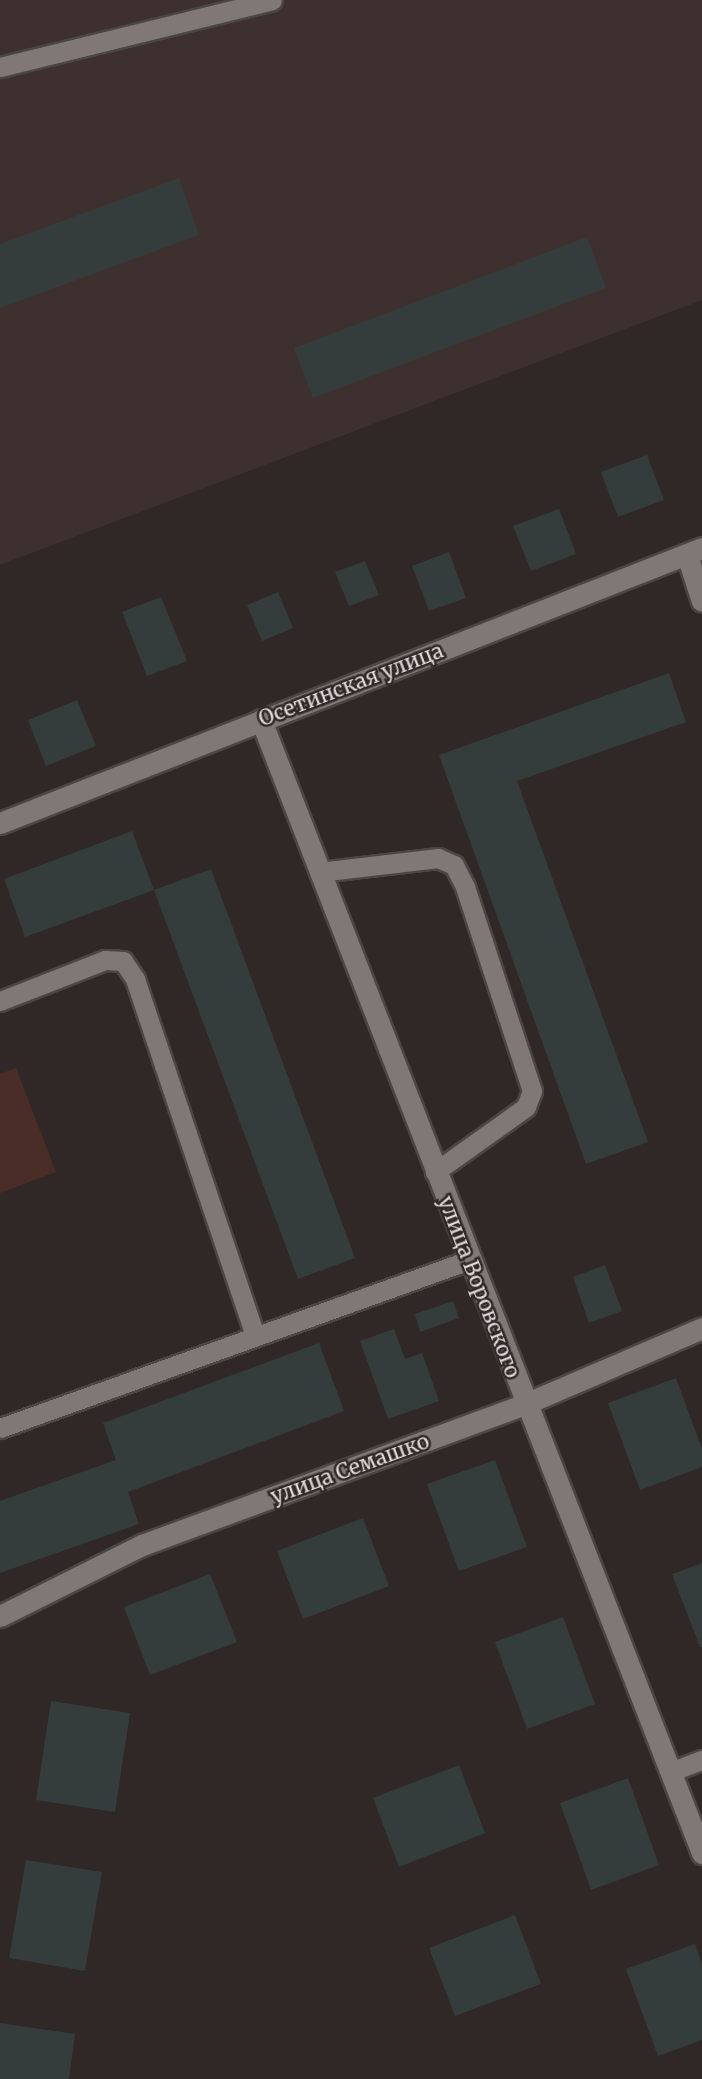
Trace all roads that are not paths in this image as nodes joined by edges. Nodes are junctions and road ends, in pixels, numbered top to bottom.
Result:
1 (272, 0) edge
2 (0, 67) edge
3 (694, 551) edge
4 (702, 601) edge
5 (261, 720) junction
6 (0, 823) edge
7 (319, 872) junction
8 (0, 1001) edge
9 (435, 1172) junction
10 (468, 1260) junction
11 (702, 1328) edge
12 (255, 1336) junction
13 (525, 1405) junction
14 (0, 1429) edge
15 (0, 1616) edge
16 (702, 1760) edge
17 (670, 1772) junction
18 (702, 1853) edge

1 - 2 lane
3 - 4 street
3 - 5 street, Осетинская улица
5 - 6 street, Осетинская улица
5 - 7 street, улица Воровского
7 - 9 street, улица Воровского
7 - 9 lane
8 - 12 lane
9 - 10 street, улица Воровского
10 - 12 lane
10 - 13 street, улица Воровского
11 - 13 street, улица Семашко
12 - 14 lane
13 - 15 street, улица Семашко
13 - 17 street, улица Воровского
16 - 17 lane
17 - 18 street, улица Воровского

